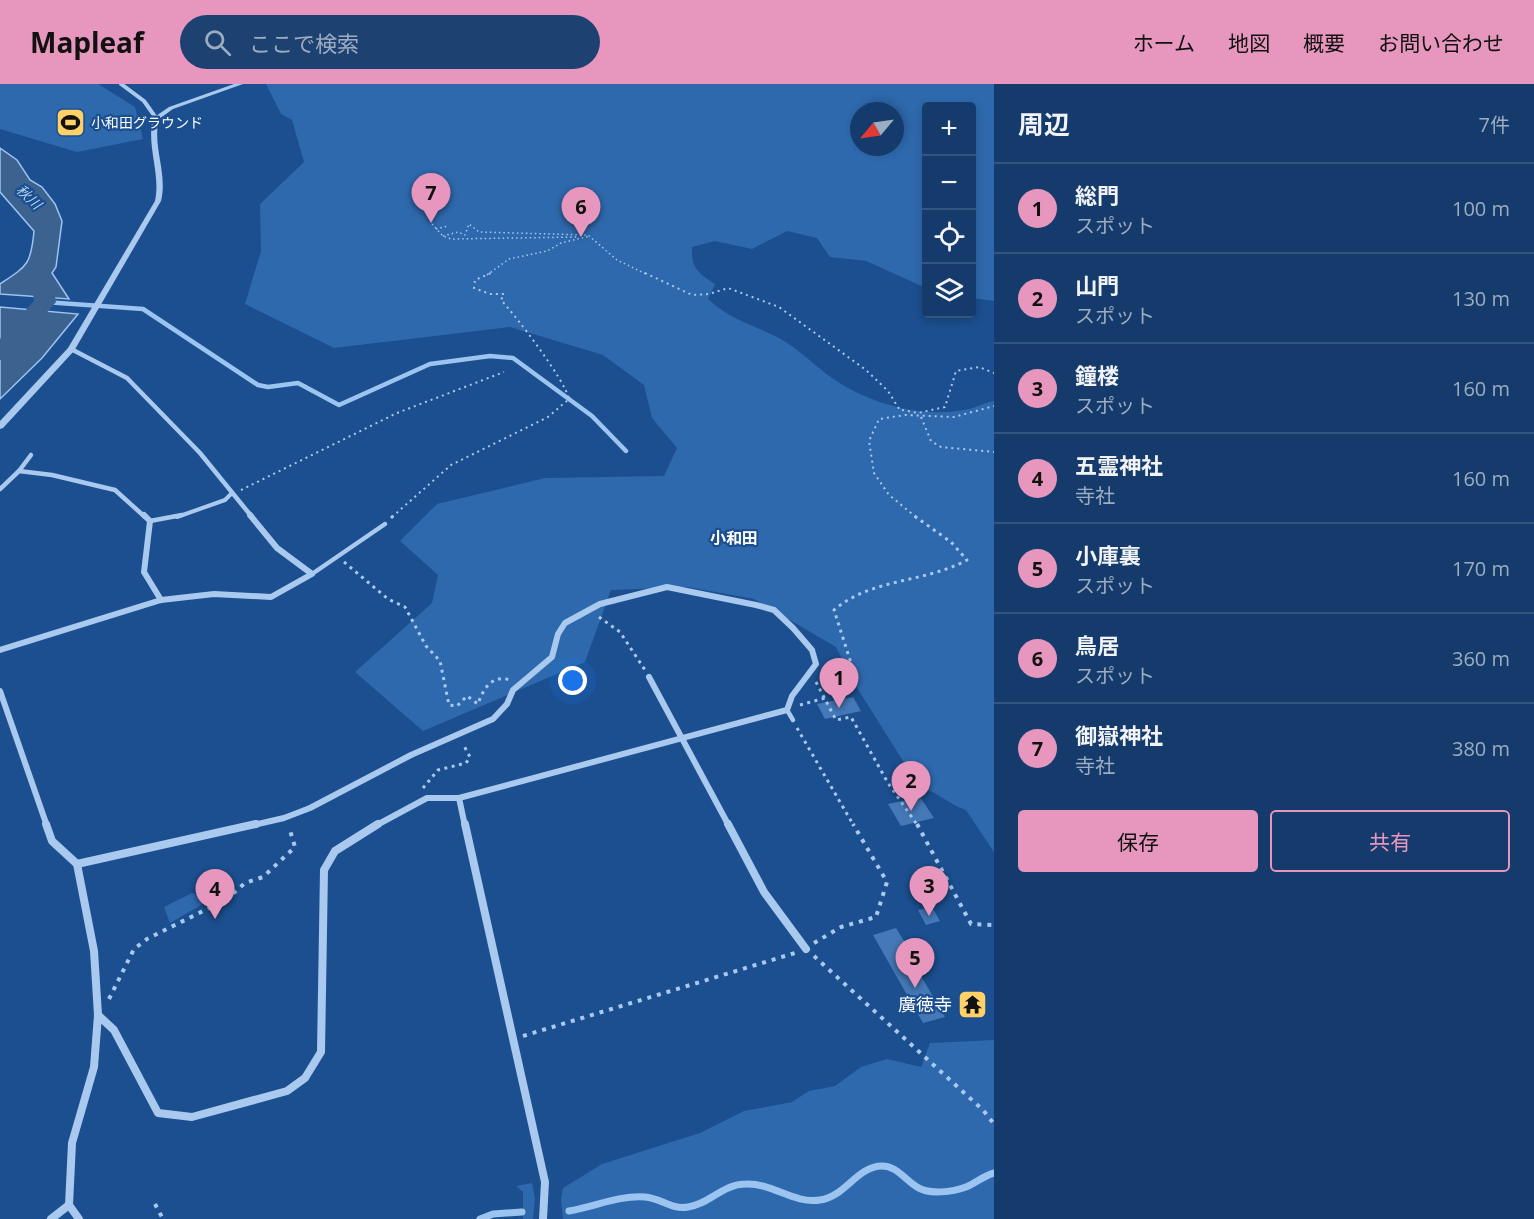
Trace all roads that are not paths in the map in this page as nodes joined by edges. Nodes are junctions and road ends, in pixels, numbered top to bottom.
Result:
1 (121, 84) edge
2 (240, 84) edge
3 (156, 118) junction
4 (71, 349) junction
5 (0, 426) edge
6 (31, 455) dead end
7 (19, 471) junction
8 (0, 489) edge
9 (231, 494) junction
10 (150, 521) junction
11 (385, 524) road end
12 (312, 574) junction
13 (161, 600) junction
14 (0, 650) edge
15 (649, 676) road end
16 (0, 691) edge
17 (787, 710) junction
18 (792, 720) road end
19 (681, 739) junction
20 (459, 798) junction
21 (77, 864) junction
22 (806, 949) road end
23 (98, 1015) junction
24 (69, 1205) junction
25 (51, 1219) edge
26 (79, 1219) edge
27 (543, 1219) edge

1 - 3 street
2 - 3 street
3 - 4 street
4 - 5 street
4 - 9 street
6 - 7 street
7 - 8 street
7 - 10 street
9 - 10 lane
9 - 12 street
10 - 13 street
11 - 12 lane
12 - 13 street
13 - 14 street
15 - 19 street
16 - 21 street
17 - 18 lane
17 - 19 street
17 - 21 street
19 - 20 street
19 - 22 street
20 - 23 street
20 - 27 street
21 - 23 street
23 - 24 street
24 - 25 street
24 - 26 street

